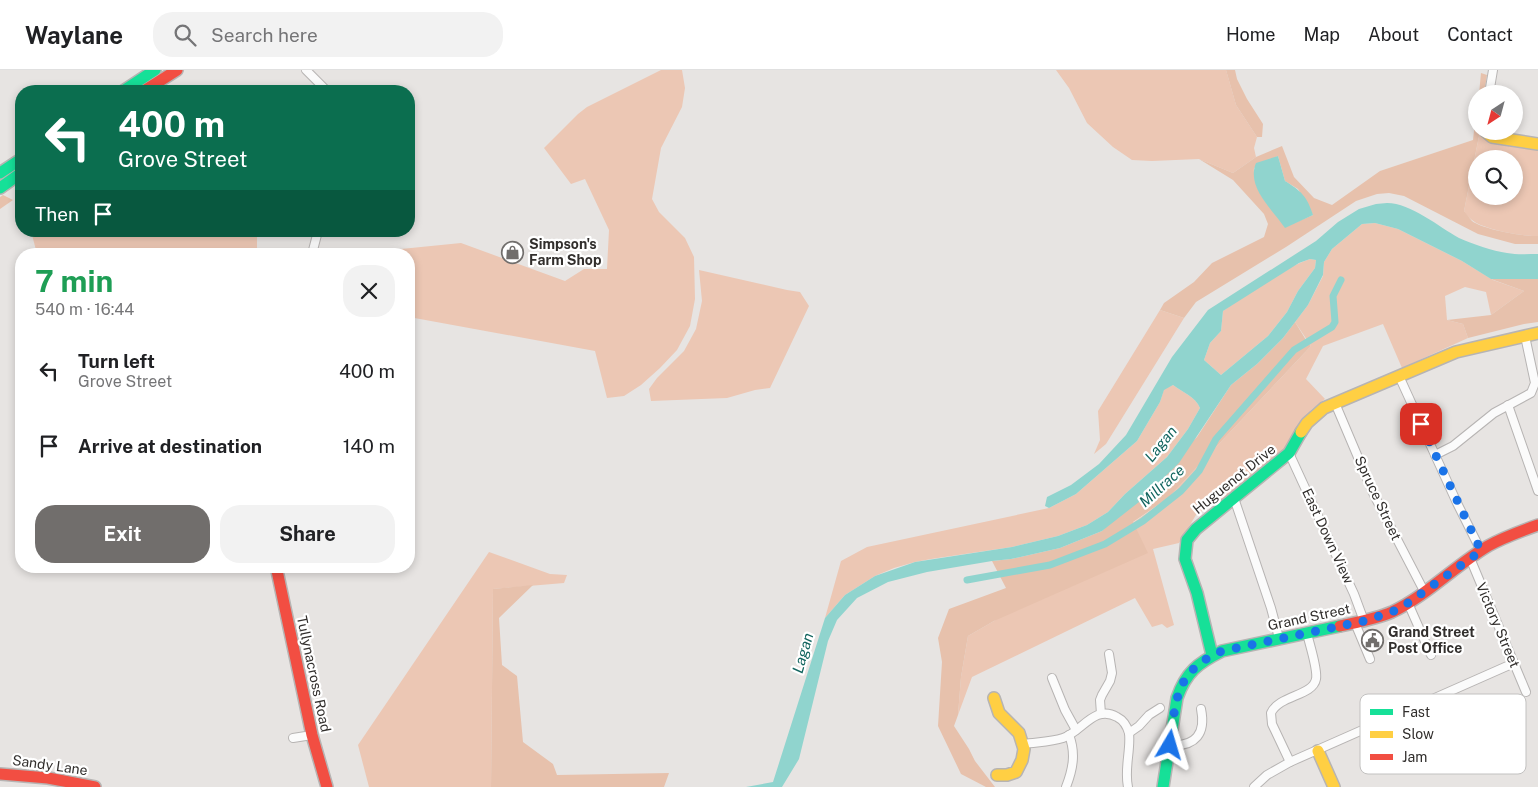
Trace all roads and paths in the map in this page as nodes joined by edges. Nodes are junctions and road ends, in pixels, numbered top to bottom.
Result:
1 (155, 70) edge
2 (177, 70) edge
3 (306, 70) edge
4 (1493, 70) edge
5 (131, 85) edge
6 (153, 85) edge
7 (321, 85) edge
8 (1490, 85) edge
9 (1512, 140) edge
10 (1538, 144) edge
11 (15, 163) edge
12 (0, 173) edge
13 (15, 177) edge
14 (0, 188) edge
15 (1538, 333) edge
16 (1524, 336) junction
17 (1399, 376) junction
18 (1335, 403) junction
19 (1508, 404) junction
20 (1289, 453) junction
21 (1435, 455) junction
22 (1538, 490) edge
23 (1234, 498) junction
24 (1538, 525) edge
25 (1481, 551) junction
26 (1470, 558) junction
27 (277, 573) edge
28 (1424, 592) junction
29 (1408, 603) junction
30 (1359, 622) junction
31 (1307, 633) junction
32 (1279, 638) junction
33 (1109, 654) dead end
34 (1212, 655) junction
35 (1359, 655) dead end
36 (1431, 655) dead end
37 (1514, 663) junction
38 (1052, 678) dead end
39 (1526, 692) dead end
40 (1445, 694) edge
41 (994, 698) dead end
42 (1160, 708) dead end
43 (1201, 709) dead end
44 (1101, 714) junction
45 (1072, 732) junction
46 (1360, 732) edge
47 (1129, 733) junction
48 (312, 735) junction
49 (293, 738) dead end
50 (1024, 744) junction
51 (1170, 745) junction
52 (1318, 751) junction
53 (1290, 762) junction
54 (0, 774) edge
55 (997, 775) dead end
56 (1125, 786) edge
57 (95, 787) edge
58 (327, 787) edge
59 (1066, 787) edge
60 (1163, 787) edge
61 (1254, 787) edge
62 (1334, 787) edge

1 - 5 main road
2 - 6 main road
3 - 7 street
4 - 8 street
9 - 10 main road
11 - 12 main road
13 - 14 main road
15 - 16 main road, Huguenot Drive
16 - 17 main road, Huguenot Drive
16 - 19 street
17 - 18 main road, Huguenot Drive
17 - 21 street
18 - 20 main road, Huguenot Drive
18 - 28 street, Spruce Street
19 - 21 street
19 - 22 street
20 - 23 main road, Huguenot Drive
20 - 30 street, East Down View
21 - 25 street
23 - 32 street
23 - 34 main road, Huguenot Drive
24 - 25 main road, Grand Street
25 - 26 main road, Grand Street
26 - 28 main road, Grand Street
26 - 37 street, Victory Street
27 - 48 main road, Tullynacross Road
28 - 29 main road, Grand Street
29 - 30 main road, Grand Street
29 - 36 street
30 - 31 main road, Grand Street
30 - 35 street, East Down View
31 - 32 main road, Grand Street
31 - 53 street
32 - 34 main road, Grand Street
33 - 44 street
34 - 51 main road, Grand Street
37 - 39 street, Victory Street
37 - 40 street
38 - 45 street
41 - 50 main road
42 - 47 street
43 - 51 street
44 - 45 street
44 - 47 street
45 - 50 street
45 - 59 street
46 - 52 street
47 - 56 street
48 - 49 street
48 - 58 main road, Tullynacross Road
50 - 55 main road
51 - 60 main road, Grand Street
52 - 53 street
52 - 62 main road
53 - 61 street
54 - 57 main road, Sandy Lane

